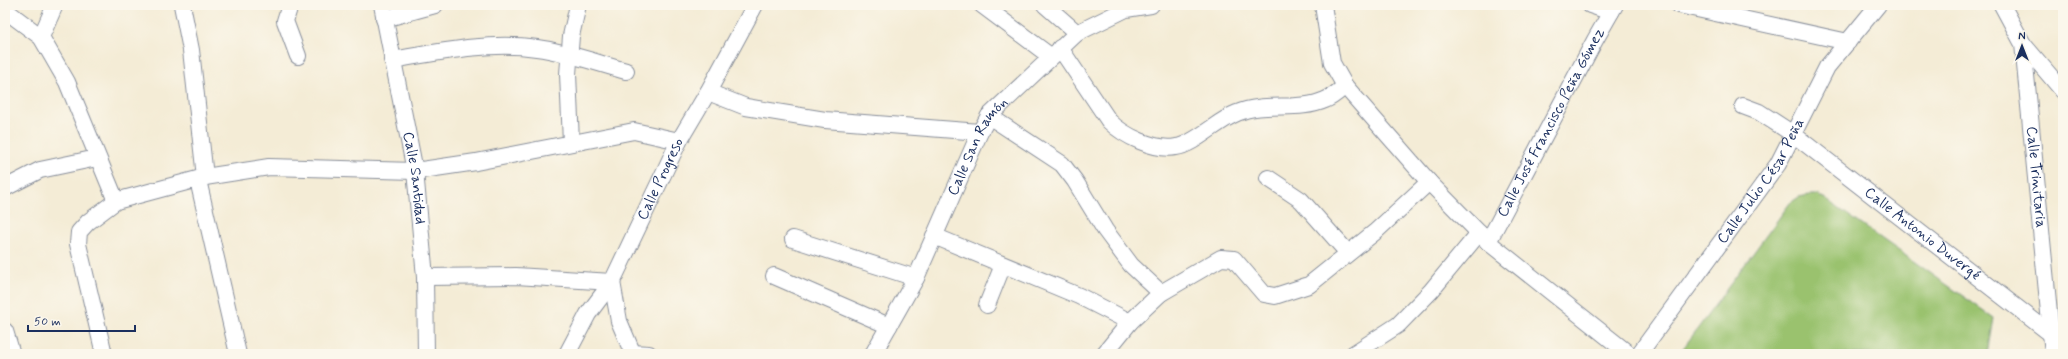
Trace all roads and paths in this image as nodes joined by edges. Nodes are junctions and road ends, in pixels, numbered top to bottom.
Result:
1 (55, 5) edge
2 (182, 5) edge
3 (290, 5) edge
4 (435, 5) edge
5 (578, 5) edge
6 (755, 5) edge
7 (982, 5) edge
8 (1045, 5) edge
9 (1151, 5) edge
10 (1323, 5) edge
11 (1590, 5) edge
12 (1679, 5) edge
13 (1878, 5) edge
14 (2002, 5) edge
15 (1613, 8) edge
16 (1735, 11) edge
17 (383, 12) edge
18 (7, 15) edge
19 (1076, 33) junction
20 (41, 37) junction
21 (1848, 42) junction
22 (2023, 44) junction
23 (1055, 52) junction
24 (570, 55) junction
25 (298, 56) dead end
26 (392, 60) junction
27 (626, 71) dead end
28 (1345, 86) junction
29 (2063, 91) edge
30 (708, 92) junction
31 (1743, 106) dead end
32 (989, 116) junction
33 (980, 132) junction
34 (1793, 134) junction
35 (679, 141) junction
36 (571, 142) junction
37 (97, 158) junction
38 (415, 171) junction
39 (1268, 178) dead end
40 (202, 179) junction
41 (1429, 182) junction
42 (5, 188) edge
43 (116, 201) junction
44 (934, 236) junction
45 (1484, 237) junction
46 (793, 239) dead end
47 (1348, 254) junction
48 (1003, 265) junction
49 (774, 276) dead end
50 (425, 277) junction
51 (916, 278) junction
52 (612, 282) junction
53 (1161, 293) junction
54 (987, 305) dead end
55 (1130, 322) junction
56 (889, 326) junction
57 (5, 331) edge
58 (2051, 334) junction
59 (12, 354) edge
60 (104, 354) edge
61 (238, 354) edge
62 (426, 354) edge
63 (567, 354) edge
64 (632, 354) edge
65 (650, 354) edge
66 (873, 354) edge
67 (1104, 354) edge
68 (1353, 354) edge
69 (1629, 354) edge
70 (1639, 354) edge
71 (2053, 354) edge

1 - 20 street
2 - 40 street
3 - 25 street
4 - 17 street
5 - 24 street
6 - 30 street, Calle Progreso
7 - 23 street
8 - 19 street
9 - 19 street, Calle San Ramón
10 - 28 street
11 - 15 street
12 - 16 street
13 - 21 street, Calle Julio César Peña
14 - 22 street, Calle Trinitaria
15 - 45 street, Calle José Francisco Peña Gómez
16 - 21 street
17 - 26 street, Calle Santidad
18 - 20 street
19 - 23 street, Calle San Ramón
20 - 37 street
21 - 34 street, Calle Julio César Peña
22 - 29 street
22 - 58 street, Calle Trinitaria
23 - 28 street
23 - 32 street, Calle San Ramón
24 - 26 street
24 - 27 street
24 - 36 street
26 - 38 street, Calle Santidad
28 - 41 street
30 - 33 street
30 - 35 street, Calle Progreso
31 - 34 street, Calle Antonio Duvergé
32 - 33 street, Calle San Ramón
32 - 53 street
33 - 44 street, Calle San Ramón
34 - 58 street, Calle Antonio Duvergé
34 - 70 street, Calle Julio César Peña
35 - 36 street
35 - 52 street, Calle Progreso
36 - 38 street
37 - 42 street
37 - 43 street
38 - 40 street
38 - 50 street, Calle Santidad
39 - 47 street
40 - 43 street
40 - 61 street
41 - 45 street
41 - 47 street
43 - 60 street
44 - 48 street
44 - 51 street, Calle San Ramón
45 - 68 street, Calle José Francisco Peña Gómez
45 - 69 street
46 - 51 street
47 - 53 street
48 - 54 street
48 - 55 street
49 - 56 street
50 - 52 street
50 - 62 street, Calle Santidad
51 - 56 street, Calle San Ramón
52 - 63 street, Calle Progreso
52 - 64 street
53 - 55 street
55 - 67 street
56 - 66 street, Calle San Ramón
57 - 59 street
58 - 71 street, Calle Trinitaria
64 - 65 street

